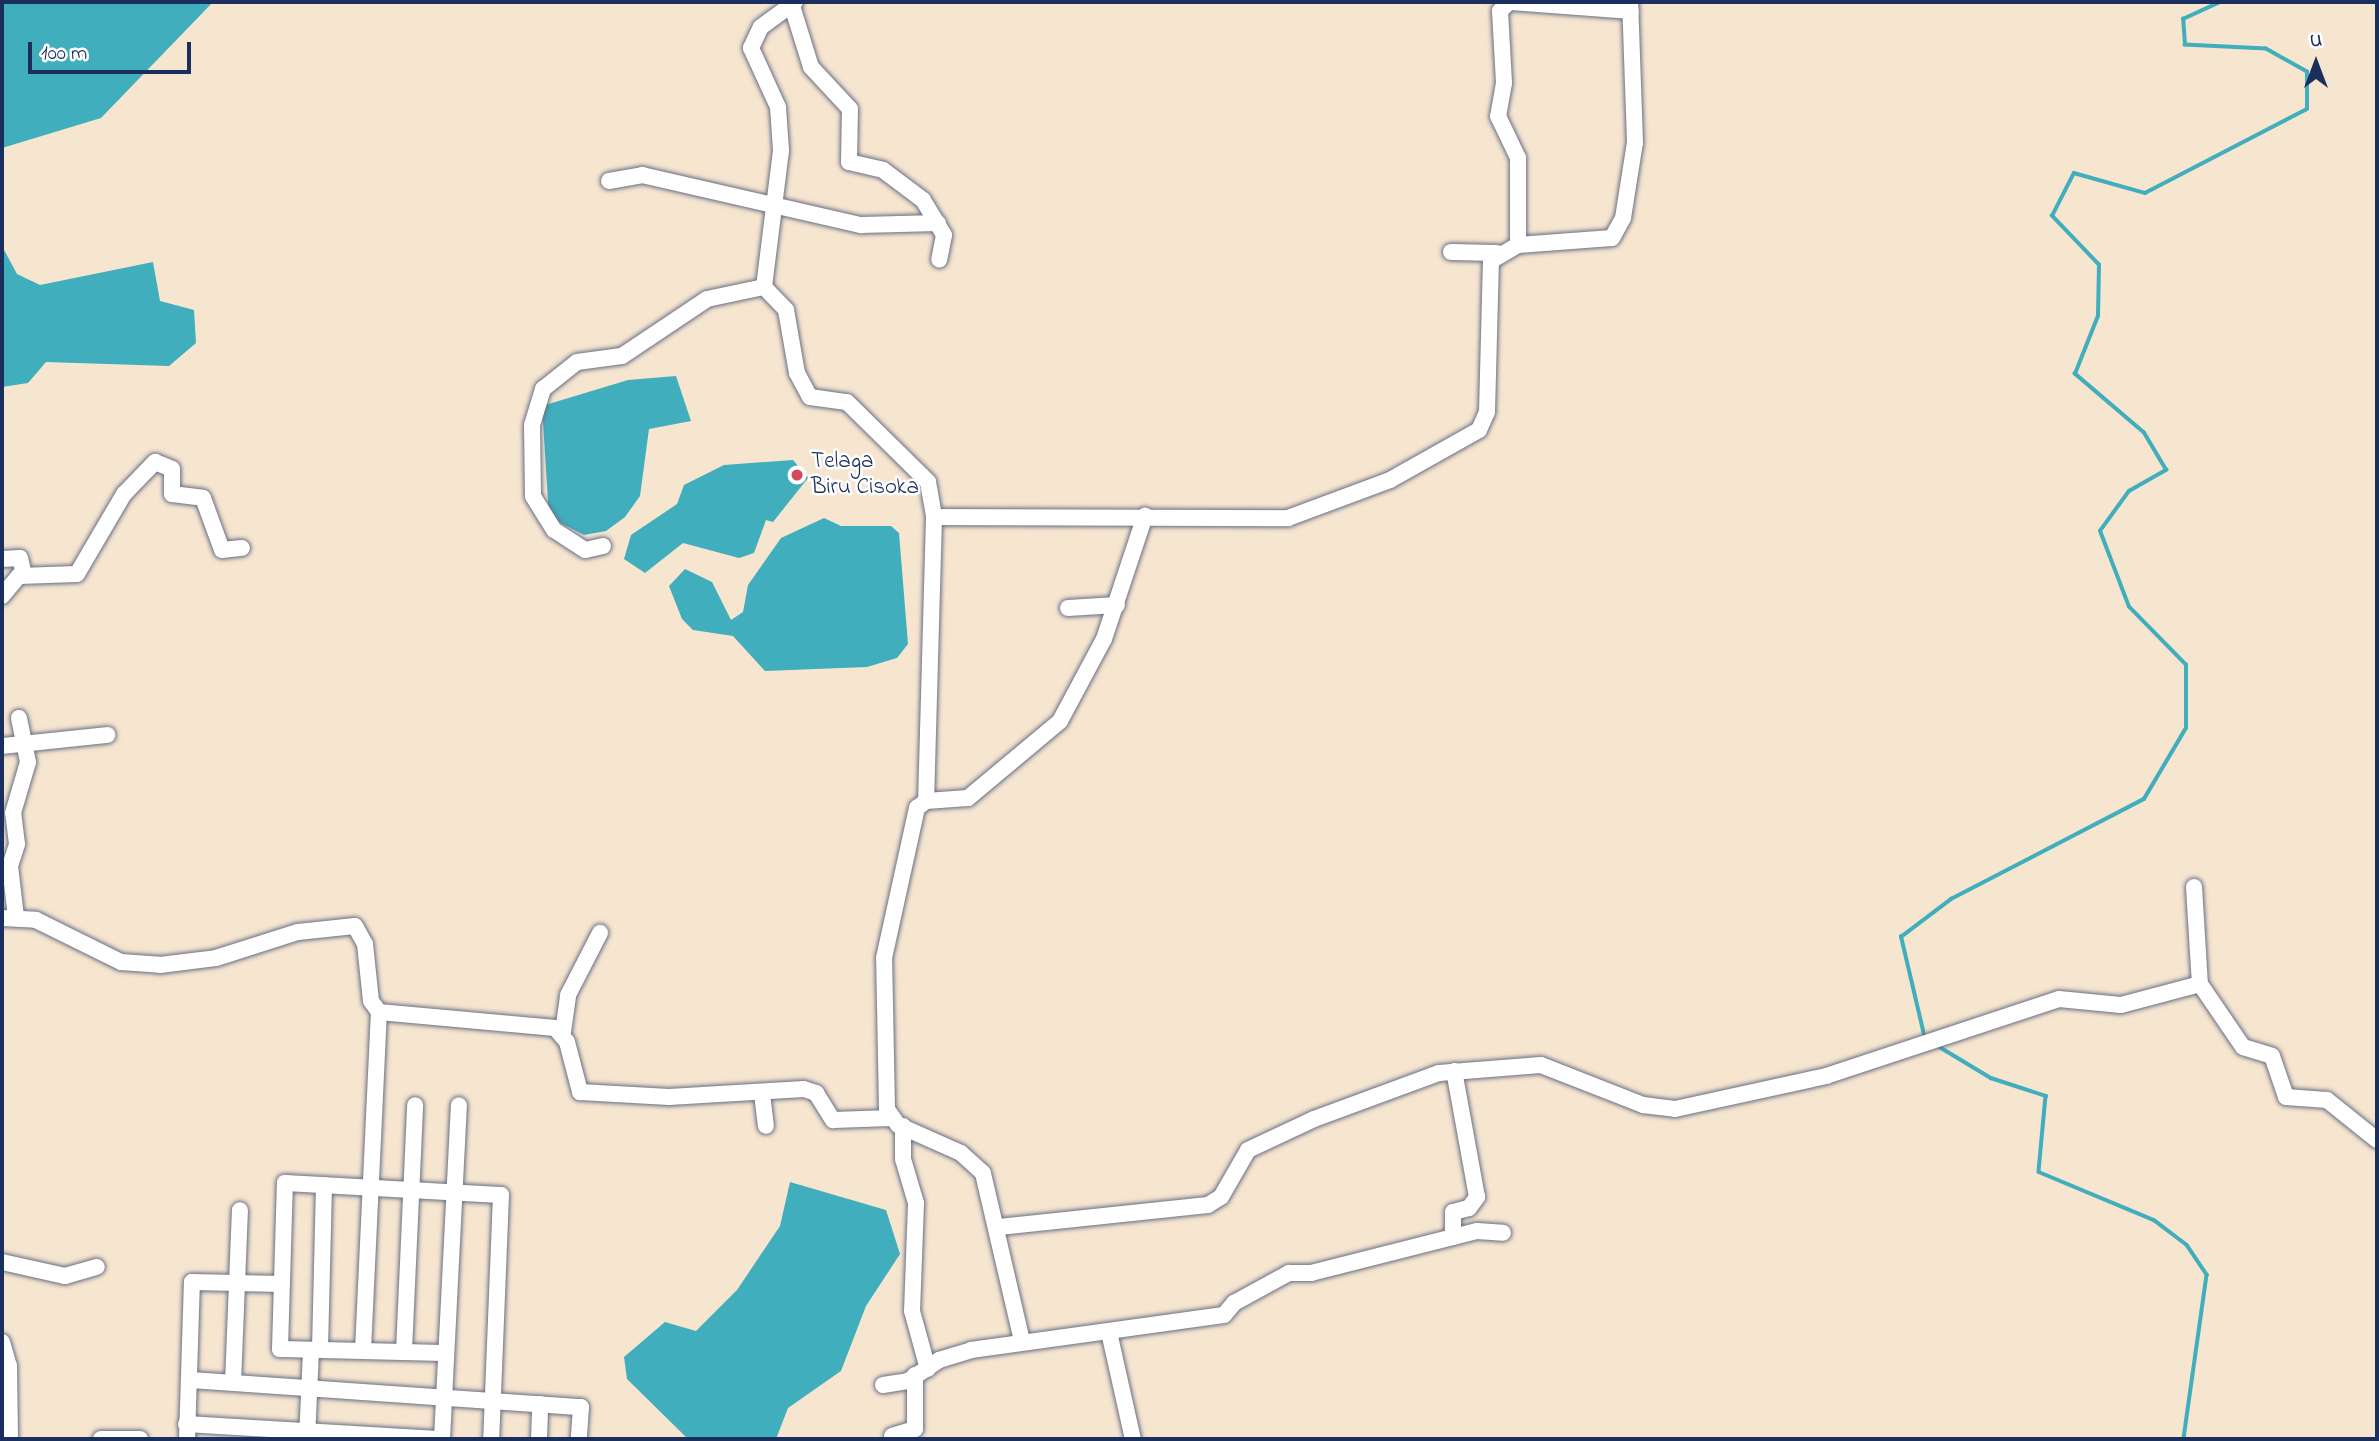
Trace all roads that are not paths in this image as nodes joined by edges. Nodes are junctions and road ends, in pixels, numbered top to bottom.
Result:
1 (1510, 2) edge
2 (793, 4) edge
3 (1630, 6) edge
4 (609, 181) dead end
5 (774, 201) junction
6 (938, 223) junction
7 (1518, 245) junction
8 (1451, 252) dead end
9 (1497, 253) junction
10 (939, 260) dead end
11 (764, 287) junction
12 (1145, 516) junction
13 (934, 517) junction
14 (603, 545) dead end
15 (242, 548) dead end
16 (2, 559) edge
17 (24, 575) junction
18 (2, 596) edge
19 (1117, 605) junction
20 (1068, 608) dead end
21 (19, 718) dead end
22 (107, 735) dead end
23 (23, 744) junction
24 (2, 746) edge
25 (926, 801) junction
26 (12, 865) edge
27 (2194, 887) dead end
28 (9, 918) edge
29 (600, 933) dead end
30 (2200, 984) junction
31 (379, 1012) junction
32 (563, 1032) junction
33 (1454, 1071) junction
34 (762, 1094) junction
35 (415, 1105) dead end
36 (459, 1105) dead end
37 (897, 1122) junction
38 (766, 1126) dead end
39 (2377, 1140) edge
40 (324, 1185) junction
41 (367, 1187) junction
42 (412, 1190) junction
43 (454, 1192) junction
44 (240, 1210) dead end
45 (999, 1227) junction
46 (1503, 1233) dead end
47 (1453, 1237) junction
48 (2, 1262) edge
49 (97, 1267) dead end
50 (237, 1284) junction
51 (282, 1284) junction
52 (1109, 1332) junction
53 (1021, 1341) junction
54 (2, 1342) edge
55 (315, 1350) junction
56 (363, 1350) junction
57 (404, 1351) junction
58 (446, 1353) junction
59 (921, 1372) junction
60 (191, 1380) junction
61 (233, 1383) junction
62 (883, 1385) dead end
63 (311, 1388) junction
64 (444, 1397) junction
65 (494, 1402) junction
66 (540, 1404) junction
67 (186, 1431) edge
68 (307, 1436) edge
69 (892, 1436) dead end
70 (10, 1439) edge
71 (101, 1439) edge
72 (140, 1439) edge
73 (442, 1439) edge
74 (491, 1439) edge
75 (538, 1439) edge
76 (579, 1439) edge
77 (1133, 1439) edge

1 - 3 street
1 - 7 street
2 - 5 street
2 - 6 street
3 - 7 street
4 - 5 street
5 - 6 street
5 - 11 street
6 - 10 street
7 - 9 street
8 - 9 street
9 - 12 street
11 - 13 street
11 - 14 street
12 - 13 street
12 - 19 street
13 - 25 street
15 - 17 street
16 - 17 street
17 - 18 street
19 - 20 street
19 - 25 street
21 - 23 street
22 - 23 street
23 - 24 street
23 - 26 street
25 - 37 street
26 - 28 street
27 - 30 street
28 - 31 street
29 - 32 street
30 - 33 street
30 - 39 street
31 - 32 street
31 - 41 street
32 - 34 street
33 - 45 street
33 - 47 street
34 - 37 street
34 - 38 street
35 - 42 street
36 - 43 street
37 - 45 street
37 - 59 street
40 - 41 street
40 - 51 street
40 - 55 street
41 - 42 street
41 - 56 street
42 - 43 street
42 - 57 street
43 - 58 street
43 - 65 street
44 - 50 street
45 - 53 street
46 - 47 street
47 - 52 street
48 - 49 street
50 - 51 street
50 - 60 street
50 - 61 street
51 - 55 street
52 - 53 street
52 - 77 street
53 - 59 street
54 - 70 street
55 - 56 street
55 - 63 street
56 - 57 street
57 - 58 street
58 - 64 street
59 - 62 street
59 - 69 street
60 - 61 street
60 - 67 street
61 - 63 street
63 - 64 street
63 - 68 street
64 - 65 street
64 - 73 street
65 - 66 street
65 - 74 street
66 - 75 street
66 - 76 street
67 - 68 street
68 - 73 street
71 - 72 street

